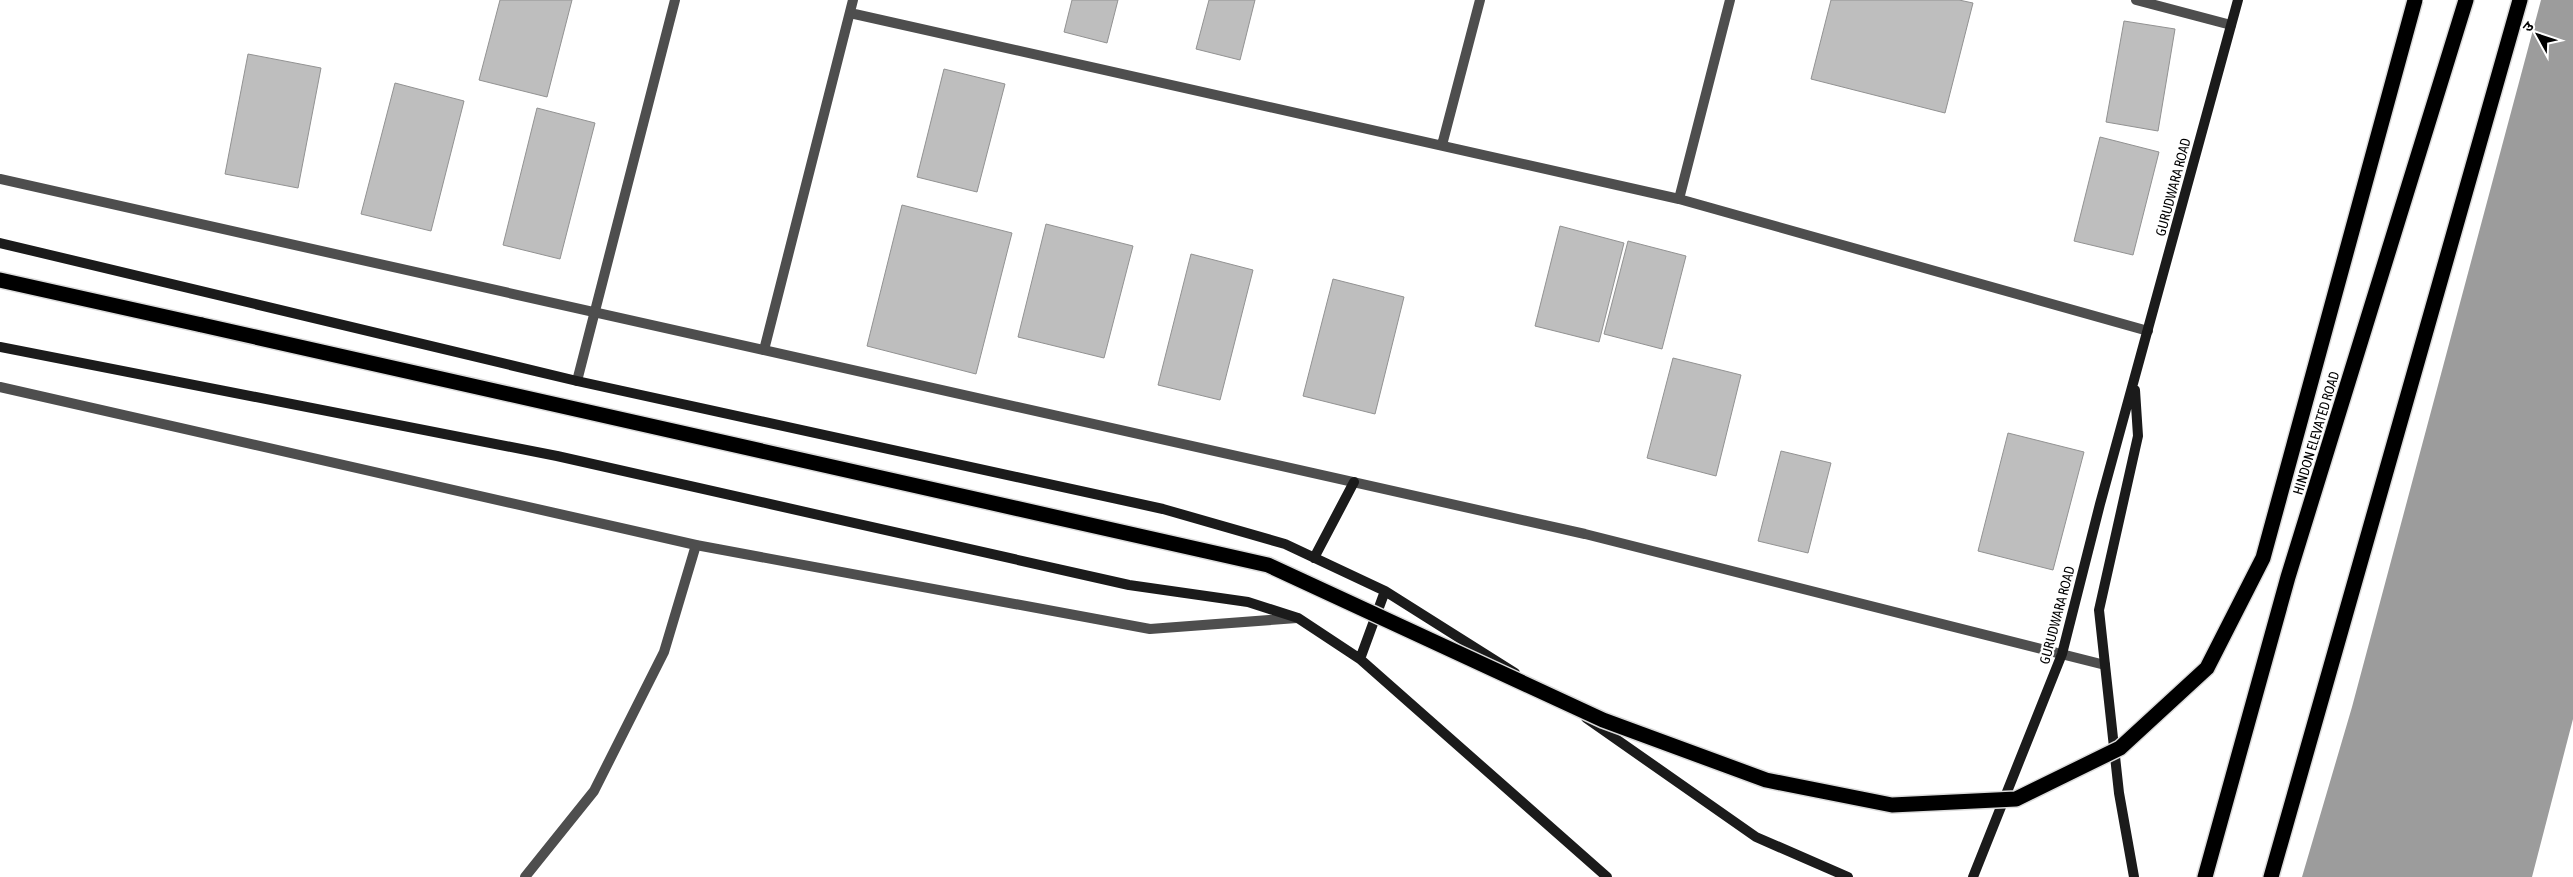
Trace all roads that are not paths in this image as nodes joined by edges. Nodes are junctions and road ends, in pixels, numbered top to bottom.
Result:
1 (675, 0) edge
2 (853, 0) edge
3 (1480, 0) edge
4 (1730, 0) edge
5 (2136, 0) edge
6 (2238, 0) edge
7 (2415, 0) edge
8 (2466, 0) edge
9 (2520, 0) edge
10 (850, 13) junction
11 (2231, 25) junction
12 (1442, 146) junction
13 (0, 179) edge
14 (1679, 199) junction
15 (0, 243) edge
16 (0, 280) edge
17 (595, 312) junction
18 (2148, 331) junction
19 (0, 347) edge
20 (764, 350) junction
21 (577, 381) junction
22 (2134, 381) junction
23 (0, 387) edge
24 (1354, 482) junction
25 (696, 545) junction
26 (1314, 558) junction
27 (1385, 591) junction
28 (1298, 618) junction
29 (2062, 654) junction
30 (1360, 658) junction
31 (2105, 666) junction
32 (524, 877) edge
33 (1607, 877) edge
34 (1848, 877) edge
35 (1973, 877) edge
36 (2134, 877) edge
37 (2205, 877) edge
38 (2271, 877) edge

1 - 17 street
2 - 10 street
3 - 12 street
4 - 14 street
5 - 11 street
6 - 11 main road, GURUDWARA ROAD
7 - 16 highway, bridge
8 - 37 highway, HINDON ELEVATED ROAD
9 - 38 highway
10 - 12 street
10 - 20 street
11 - 18 main road, GURUDWARA ROAD
12 - 14 street
13 - 17 street
14 - 18 street
15 - 21 main road
17 - 20 street
17 - 21 street
18 - 22 main road, GURUDWARA ROAD
19 - 28 main road
20 - 24 street
21 - 26 main road
22 - 29 main road, GURUDWARA ROAD
22 - 31 main road, GURUDWARA ROAD
23 - 25 street
24 - 26 main road
24 - 29 street
25 - 28 street
25 - 32 street
26 - 27 main road
27 - 30 main road
27 - 34 main road
28 - 30 main road
29 - 31 street
29 - 35 main road, GURUDWARA ROAD
30 - 33 main road
31 - 36 main road, GURUDWARA ROAD

